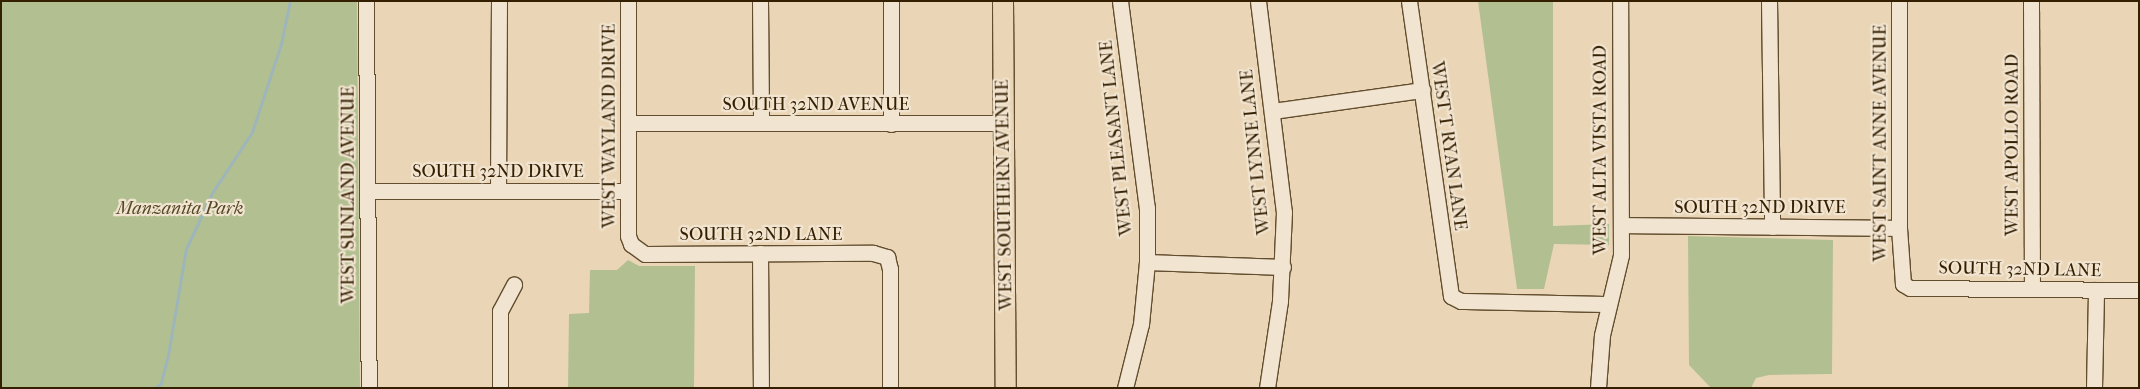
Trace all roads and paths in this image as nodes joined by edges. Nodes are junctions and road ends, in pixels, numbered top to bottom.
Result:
1 (366, 1) edge
2 (499, 1) edge
3 (628, 1) edge
4 (760, 1) edge
5 (891, 1) edge
6 (1003, 1) edge
7 (1120, 1) edge
8 (1258, 1) edge
9 (1409, 1) edge
10 (1620, 1) edge
11 (1769, 1) edge
12 (1899, 1) edge
13 (2031, 1) edge
14 (1423, 90) junction
15 (1272, 111) junction
16 (628, 123) junction
17 (761, 123) junction
18 (1004, 123) junction
19 (891, 124) junction
20 (367, 191) junction
21 (498, 191) junction
22 (628, 191) junction
23 (1621, 225) junction
24 (1772, 227) junction
25 (1899, 228) junction
26 (634, 249) joint
27 (760, 253) junction
28 (1147, 262) junction
29 (1283, 267) junction
30 (1903, 284) joint
31 (514, 285) dead end
32 (2032, 289) junction
33 (2096, 290) junction
34 (2139, 290) edge
35 (1609, 304) junction
36 (369, 388) edge
37 (500, 388) edge
38 (761, 388) edge
39 (890, 388) edge
40 (1006, 388) edge
41 (1125, 388) edge
42 (1267, 388) edge
43 (1598, 388) edge
44 (2094, 388) edge

1 - 20 street, WEST SUNLAND AVENUE
2 - 21 street
3 - 16 street, WEST WAYLAND DRIVE
4 - 17 street
5 - 19 street
6 - 18 main road, WEST SOUTHERN AVENUE
7 - 28 street, WEST PLEASANT LANE
8 - 15 street, WEST LYNNE LANE
9 - 14 street, WEST T RYAN LANE
10 - 23 street, WEST ALTA VISTA ROAD
11 - 24 street
12 - 25 street, WEST SAINT ANNE AVENUE
13 - 32 street, WEST APOLLO ROAD
14 - 15 street
14 - 35 street, WEST T RYAN LANE
15 - 29 street, WEST LYNNE LANE
16 - 17 street, SOUTH 32ND AVENUE
16 - 22 street, WEST WAYLAND DRIVE
17 - 19 street, SOUTH 32ND AVENUE
18 - 19 street, SOUTH 32ND AVENUE
18 - 40 main road, WEST SOUTHERN AVENUE
20 - 21 street, SOUTH 32ND DRIVE
20 - 36 street, WEST SUNLAND AVENUE
21 - 22 street, SOUTH 32ND DRIVE
22 - 26 street, WEST WAYLAND DRIVE
23 - 24 street, SOUTH 32ND DRIVE
23 - 35 street, WEST ALTA VISTA ROAD
24 - 25 street, SOUTH 32ND DRIVE
25 - 30 street, WEST SAINT ANNE AVENUE
26 - 27 street, SOUTH 32ND LANE
27 - 38 street
27 - 39 street, SOUTH 32ND LANE
28 - 29 street
28 - 41 street, WEST PLEASANT LANE
29 - 42 street, WEST LYNNE LANE
30 - 32 street, SOUTH 32ND LANE
31 - 37 street
32 - 33 street, SOUTH 32ND LANE
33 - 34 street, SOUTH 32ND LANE
33 - 44 street
35 - 43 street, WEST ALTA VISTA ROAD

